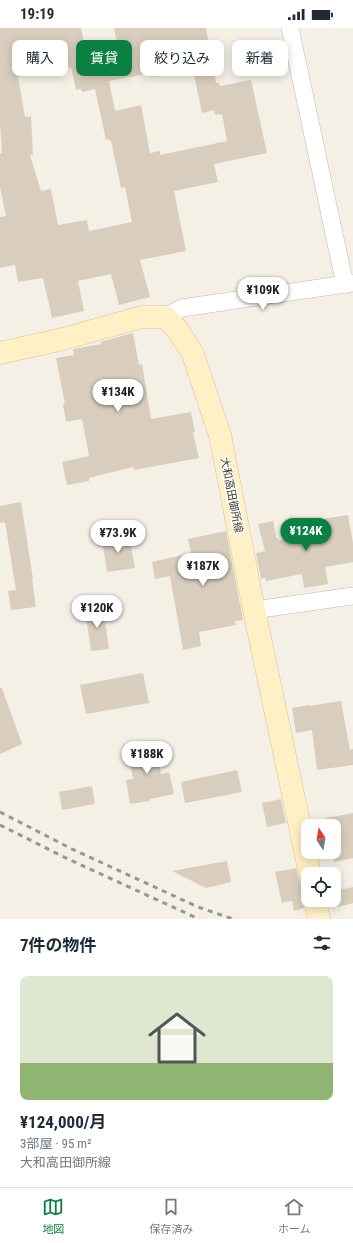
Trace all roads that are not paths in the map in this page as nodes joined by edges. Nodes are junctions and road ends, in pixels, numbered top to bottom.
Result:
1 (290, 28) edge
2 (349, 284) edge
3 (165, 317) junction
4 (0, 352) edge
5 (353, 596) edge
6 (254, 610) junction
7 (309, 867) edge
8 (316, 907) edge
9 (319, 919) edge

1 - 2 street
2 - 3 street
3 - 4 main road
3 - 6 main road, 大和高田御所線
5 - 6 street
6 - 7 main road, 大和高田御所線
8 - 9 main road

